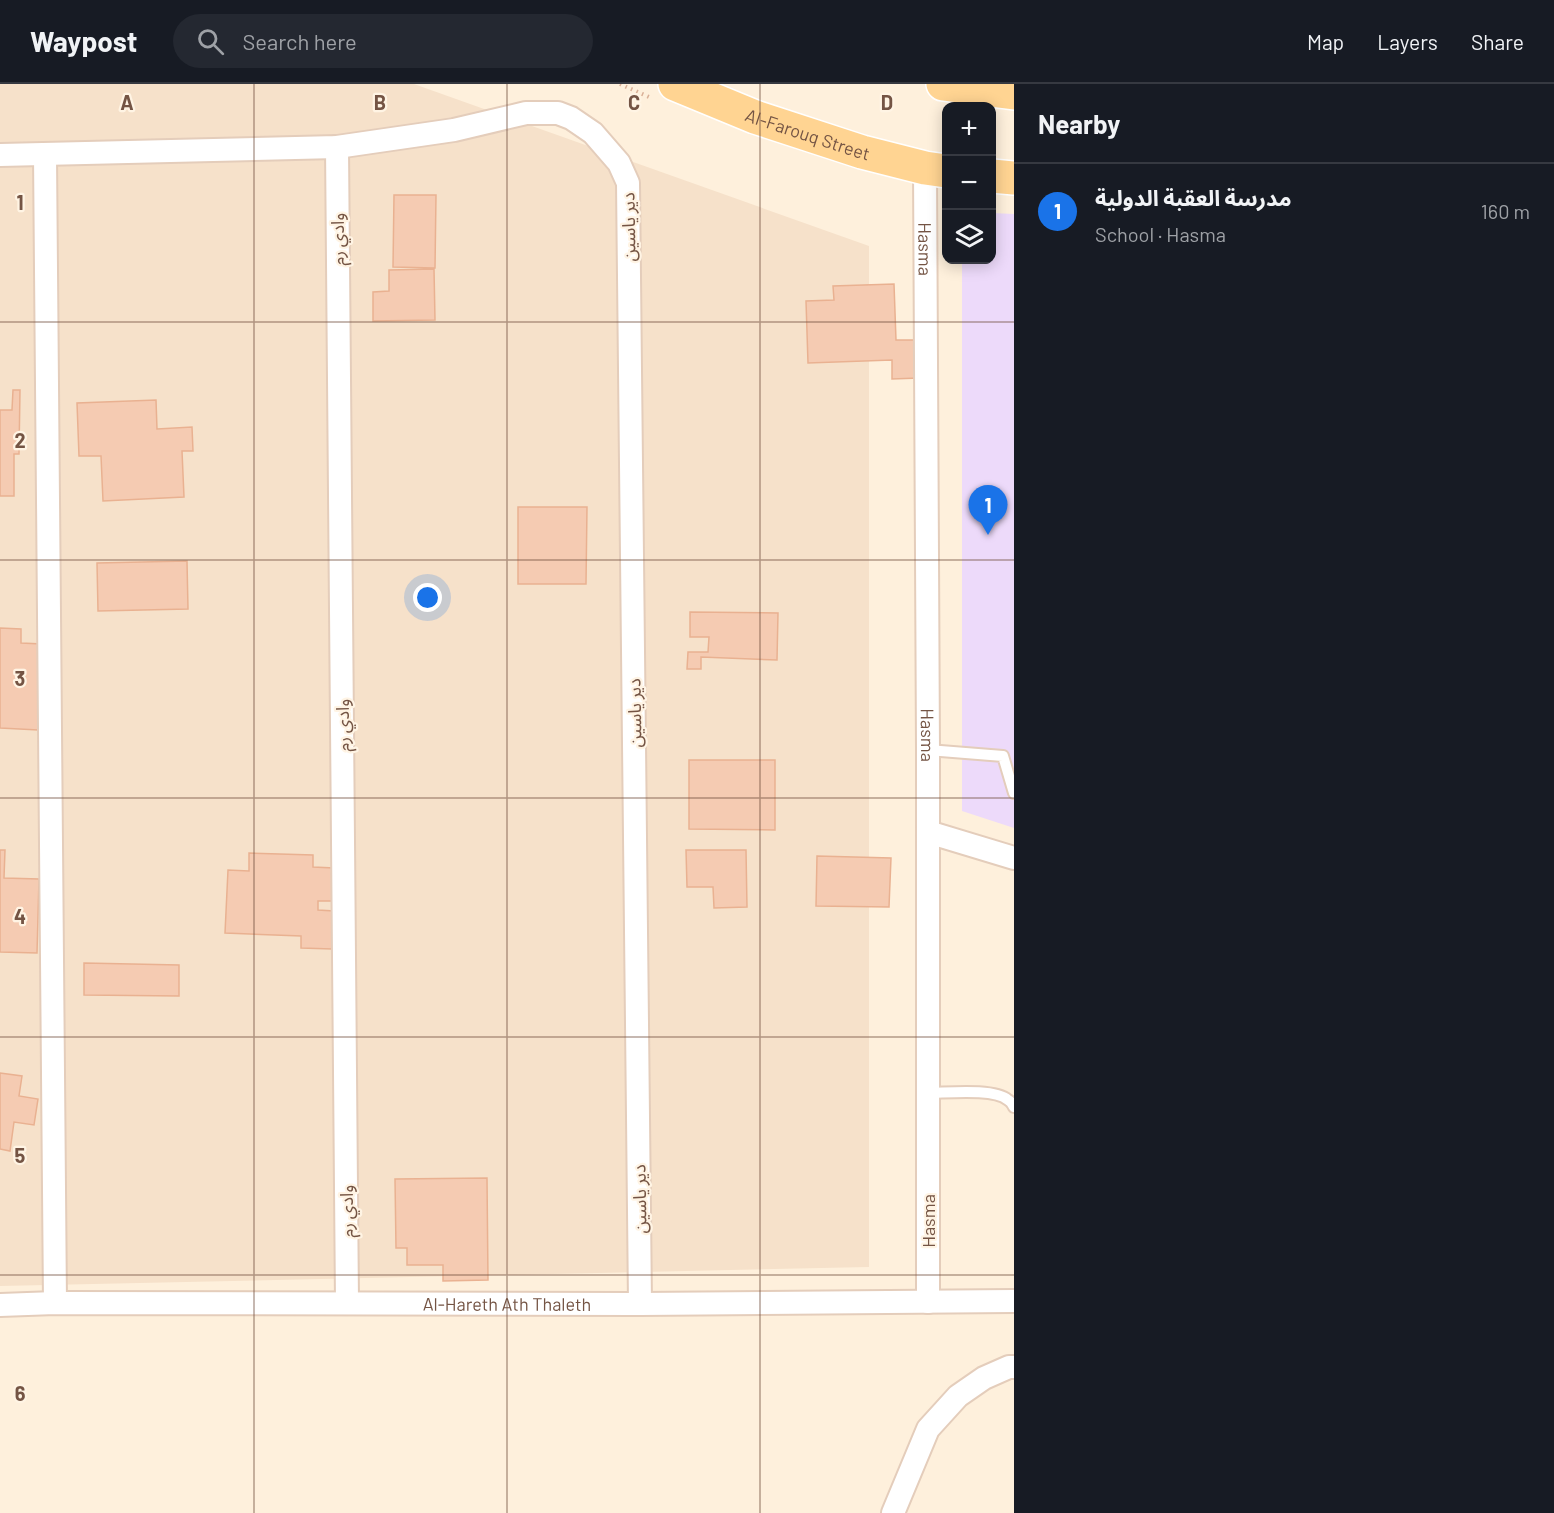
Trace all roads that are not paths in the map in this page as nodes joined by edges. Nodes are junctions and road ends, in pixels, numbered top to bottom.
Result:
1 (677, 84) edge
2 (944, 84) edge
3 (1014, 93) edge
4 (337, 147) junction
5 (45, 154) junction
6 (0, 155) edge
7 (936, 170) edge
8 (996, 176) edge
9 (1014, 178) edge
10 (928, 750) junction
11 (1014, 793) edge
12 (928, 832) junction
13 (1014, 858) edge
14 (928, 1094) junction
15 (1014, 1107) edge
16 (1014, 1301) edge
17 (928, 1302) junction
18 (55, 1304) junction
19 (347, 1304) junction
20 (640, 1304) junction
21 (0, 1305) edge
22 (1014, 1367) edge
23 (893, 1513) edge

1 - 7 main road, Al-Farouq Street
2 - 3 main road
4 - 5 street, دير ياسين
4 - 19 street, وادي رم
4 - 20 street, دير ياسين
5 - 6 street, دير ياسين
5 - 18 street
7 - 10 street, Hasma
8 - 9 main road
10 - 11 lane
10 - 12 street, Hasma
12 - 13 street
12 - 14 street, Hasma
14 - 15 lane
14 - 17 street, Hasma
16 - 17 street, Al-Hareth Ath Thaleth
17 - 20 street, Al-Hareth Ath Thaleth
18 - 19 street, Al-Hareth Ath Thaleth
18 - 21 street, Al-Hareth Ath Thaleth
19 - 20 street, Al-Hareth Ath Thaleth
22 - 23 street

